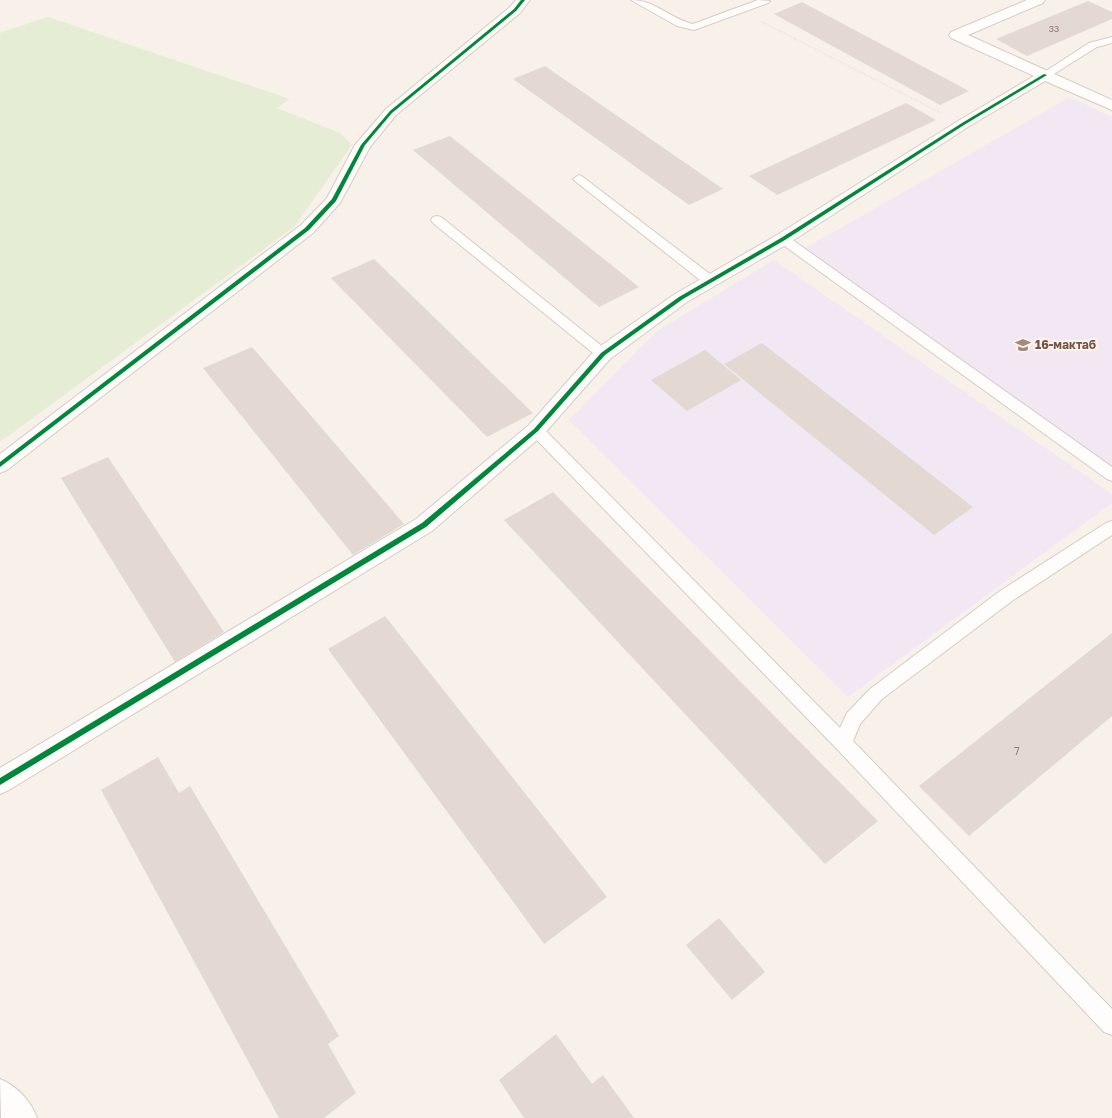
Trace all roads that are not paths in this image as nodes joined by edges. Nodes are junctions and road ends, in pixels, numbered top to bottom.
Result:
1 (523, 0) edge
2 (636, 0) edge
3 (763, 0) edge
4 (1038, 0) edge
5 (1112, 40) edge
6 (1045, 75) junction
7 (1112, 106) edge
8 (579, 179) dead end
9 (437, 220) dead end
10 (783, 239) junction
11 (710, 281) junction
12 (602, 354) junction
13 (536, 430) junction
14 (0, 465) edge
15 (1112, 475) edge
16 (1112, 527) edge
17 (843, 743) junction
18 (0, 782) edge
19 (1112, 1024) edge
20 (0, 1094) edge
21 (22, 1118) edge

1 - 14 street
2 - 3 lane
4 - 6 street
5 - 6 lane
6 - 7 street
6 - 10 street
8 - 11 lane
9 - 12 lane
10 - 11 street
10 - 15 lane
11 - 12 street
12 - 13 street
13 - 17 lane
13 - 18 street
16 - 17 lane
17 - 19 lane
20 - 21 street

